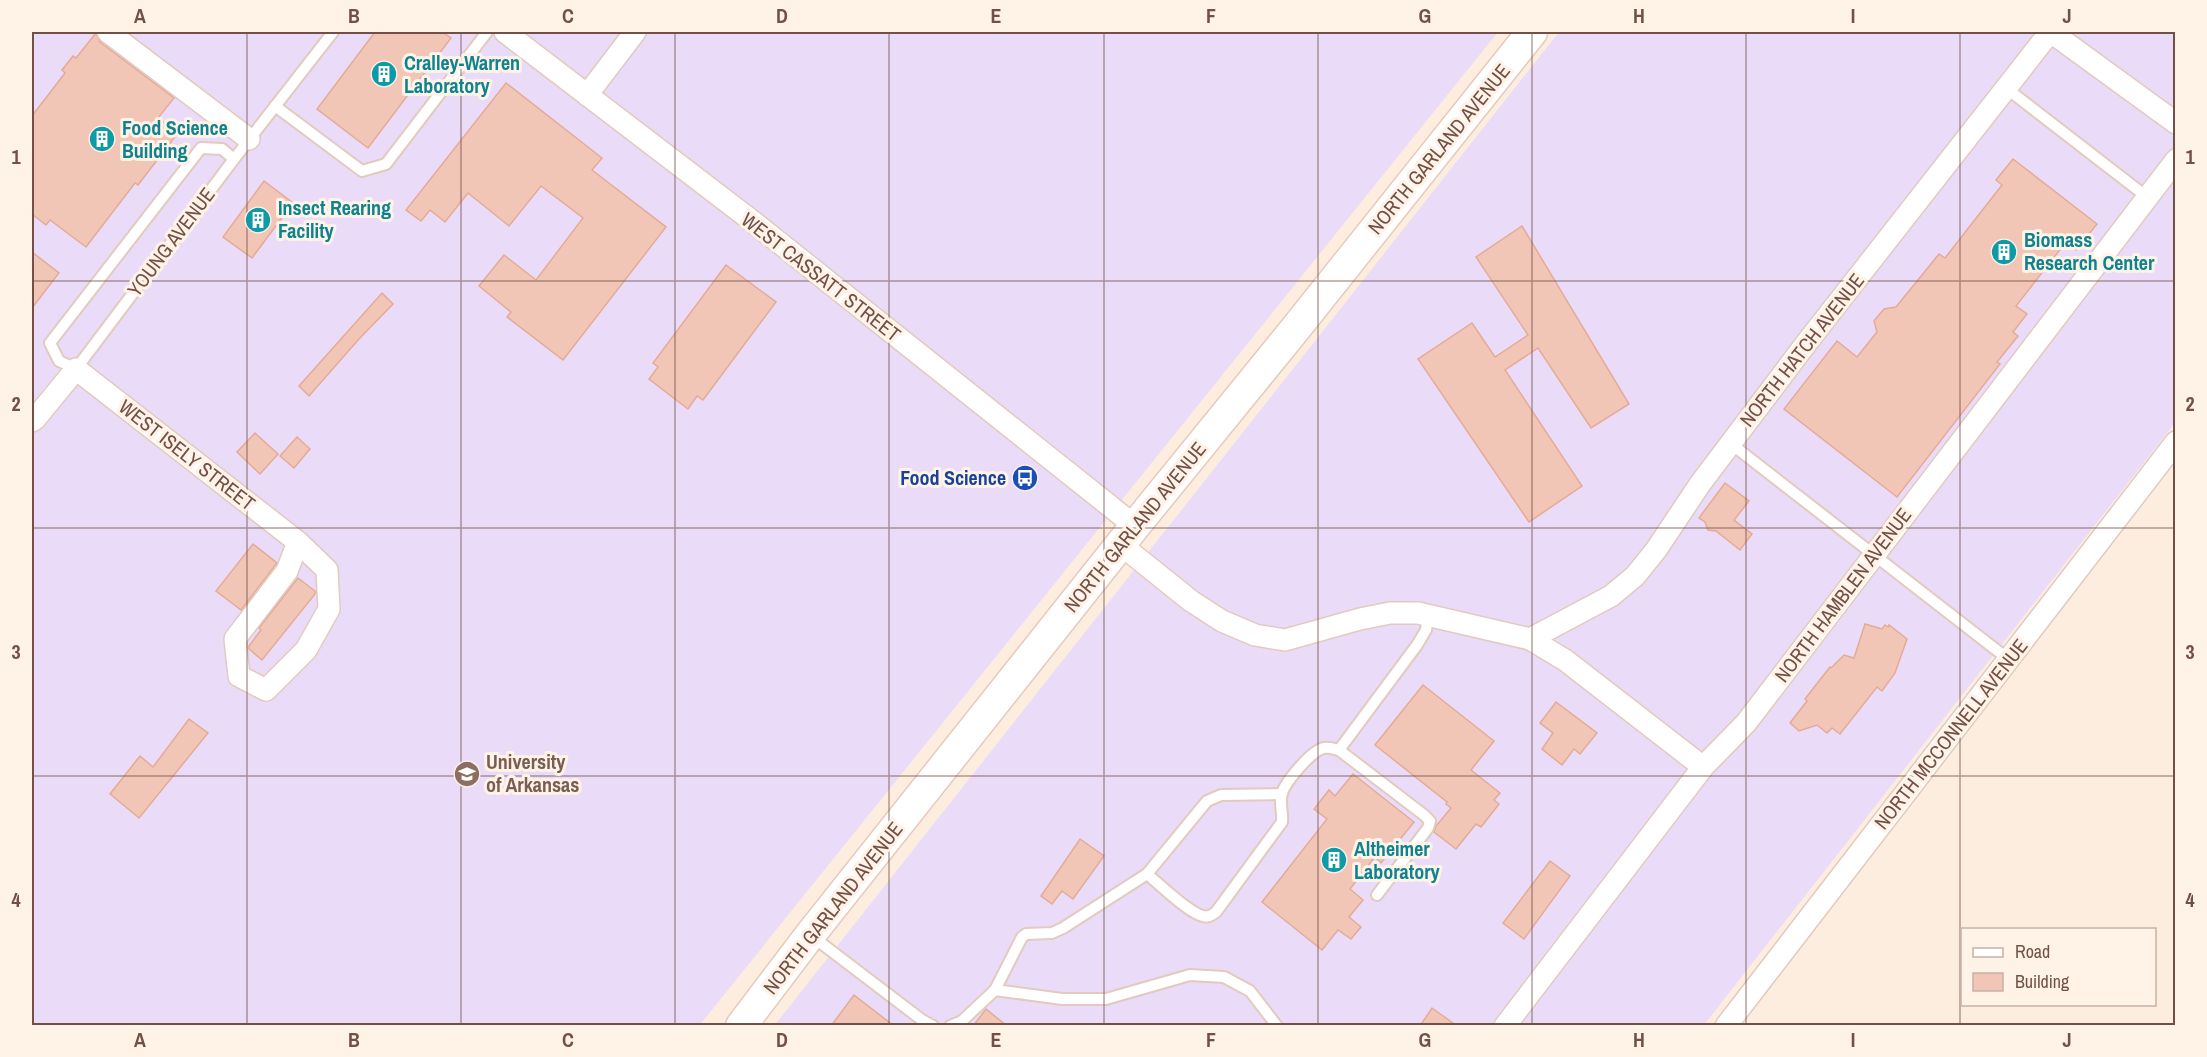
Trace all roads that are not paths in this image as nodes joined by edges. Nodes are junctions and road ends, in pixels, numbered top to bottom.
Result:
1 (108, 32) edge
2 (333, 32) edge
3 (487, 32) edge
4 (505, 32) edge
5 (635, 32) edge
6 (1532, 32) edge
7 (2051, 32) edge
8 (2006, 88) junction
9 (587, 95) junction
10 (275, 106) junction
11 (2175, 123) edge
12 (249, 139) junction
13 (234, 159) junction
14 (2175, 160) edge
15 (2147, 197) junction
16 (76, 369) junction
17 (32, 421) edge
18 (2175, 442) edge
19 (1730, 443) junction
20 (1127, 535) junction
21 (298, 542) junction
22 (1874, 555) junction
23 (1428, 615) junction
24 (1530, 639) junction
25 (2008, 659) junction
26 (1339, 750) junction
27 (1703, 767) junction
28 (1281, 794) junction
29 (1148, 874) junction
30 (1377, 895) dead end
31 (810, 935) junction
32 (995, 990) junction
33 (741, 1026) edge
34 (933, 1026) edge
35 (950, 1026) edge
36 (1277, 1026) edge
37 (1505, 1026) edge
38 (1726, 1026) edge

1 - 12 street
2 - 10 lane, YOUNG AVENUE
3 - 10 lane
4 - 9 street, WEST CASSATT STREET
5 - 9 street
6 - 20 main road, NORTH GARLAND AVENUE
7 - 8 street, NORTH HATCH AVENUE
7 - 11 street
8 - 15 lane
8 - 19 street, NORTH HATCH AVENUE
9 - 20 street, WEST CASSATT STREET
10 - 12 lane, YOUNG AVENUE
12 - 13 lane, YOUNG AVENUE
13 - 16 lane, YOUNG AVENUE
13 - 16 lane
14 - 15 street, NORTH HAMBLEN AVENUE
15 - 22 street, NORTH HAMBLEN AVENUE
16 - 17 street
16 - 21 street, WEST ISELY STREET
18 - 25 street, NORTH MCCONNELL AVENUE
19 - 22 lane
19 - 24 street, NORTH HATCH AVENUE
20 - 23 street, WEST CASSATT STREET
20 - 31 main road, NORTH GARLAND AVENUE
21 - 21 street, WEST ISELY STREET
22 - 25 lane
22 - 27 street, NORTH HAMBLEN AVENUE
23 - 24 street, WEST CASSATT STREET
23 - 26 lane
24 - 27 street, WEST CASSATT STREET
25 - 38 street, NORTH MCCONNELL AVENUE
26 - 28 lane
26 - 30 lane
27 - 37 street, NORTH HAMBLEN AVENUE
28 - 29 lane
28 - 29 lane
29 - 32 lane
31 - 33 main road, NORTH GARLAND AVENUE
31 - 34 lane
32 - 35 lane
32 - 36 lane

